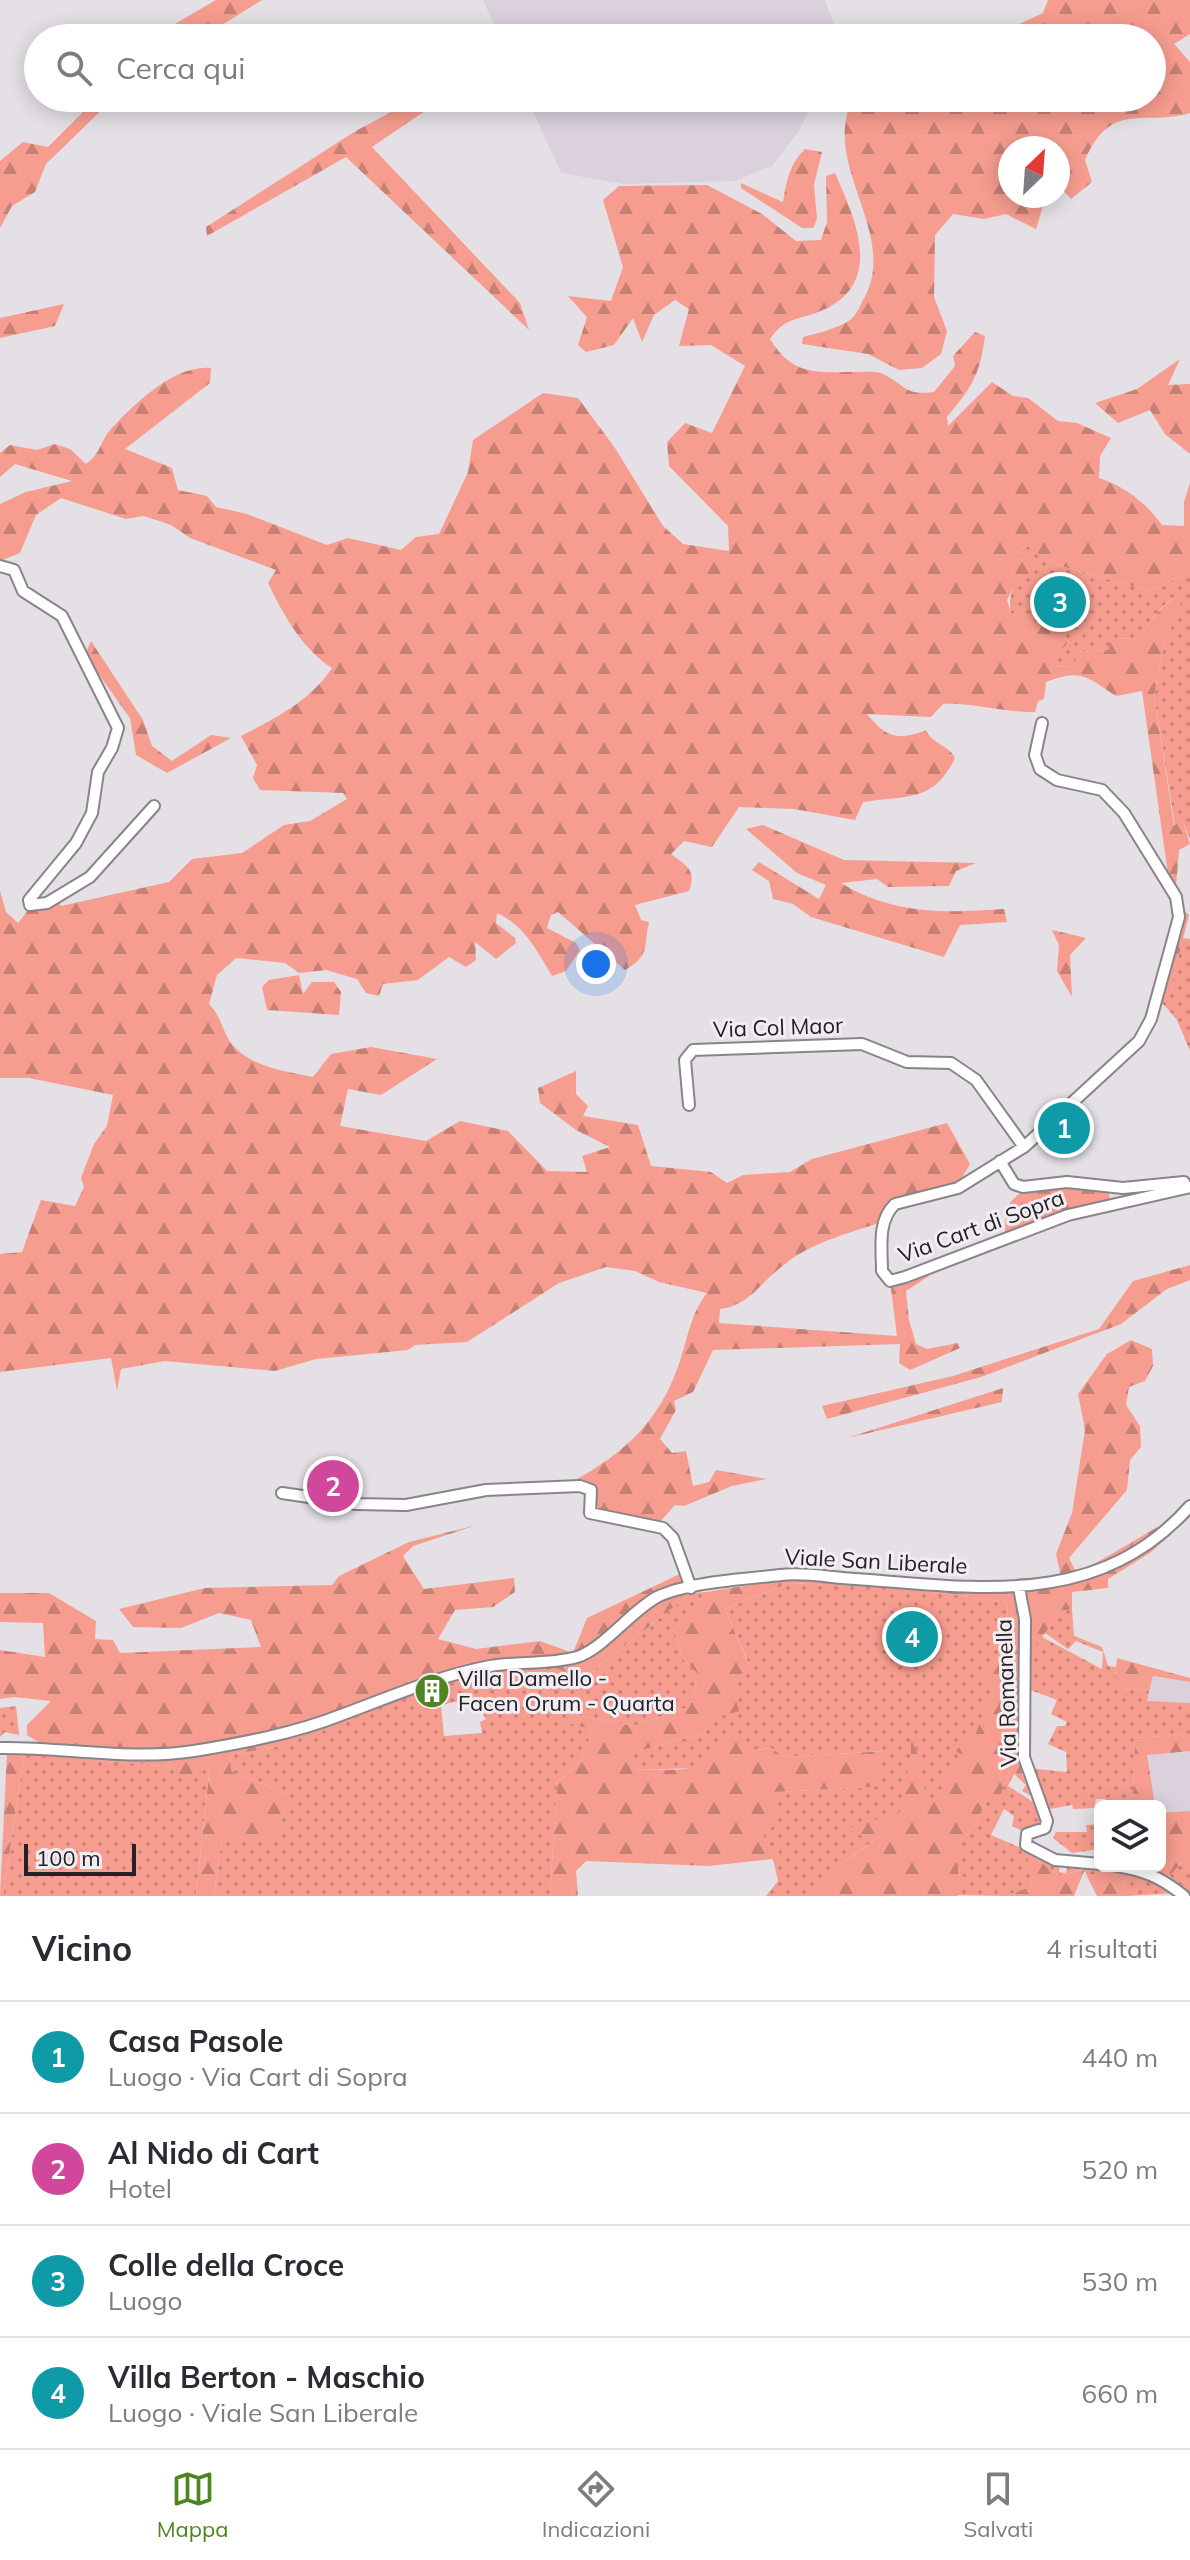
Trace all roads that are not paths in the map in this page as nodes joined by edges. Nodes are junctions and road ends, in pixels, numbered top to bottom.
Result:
1 (0, 566) edge
2 (1042, 723) dead end
3 (154, 806) dead end
4 (689, 1105) dead end
5 (1024, 1147) junction
6 (1000, 1161) junction
7 (1190, 1180) edge
8 (1190, 1187) edge
9 (282, 1493) dead end
10 (1190, 1506) edge
11 (691, 1588) junction
12 (1019, 1588) junction
13 (0, 1748) edge
14 (1094, 1863) edge
15 (1142, 1872) edge
16 (1184, 1896) edge

1 - 3 street
2 - 5 street, Via Cart di Sopra
4 - 5 street, Via Col Maor
5 - 6 street, Via Cart di Sopra
6 - 7 street
6 - 8 street, Via Cart di Sopra
9 - 11 street
10 - 12 street, Viale San Liberale
11 - 12 street, Viale San Liberale
11 - 13 street, Viale San Liberale
12 - 14 street, Via Romanella
15 - 16 street

